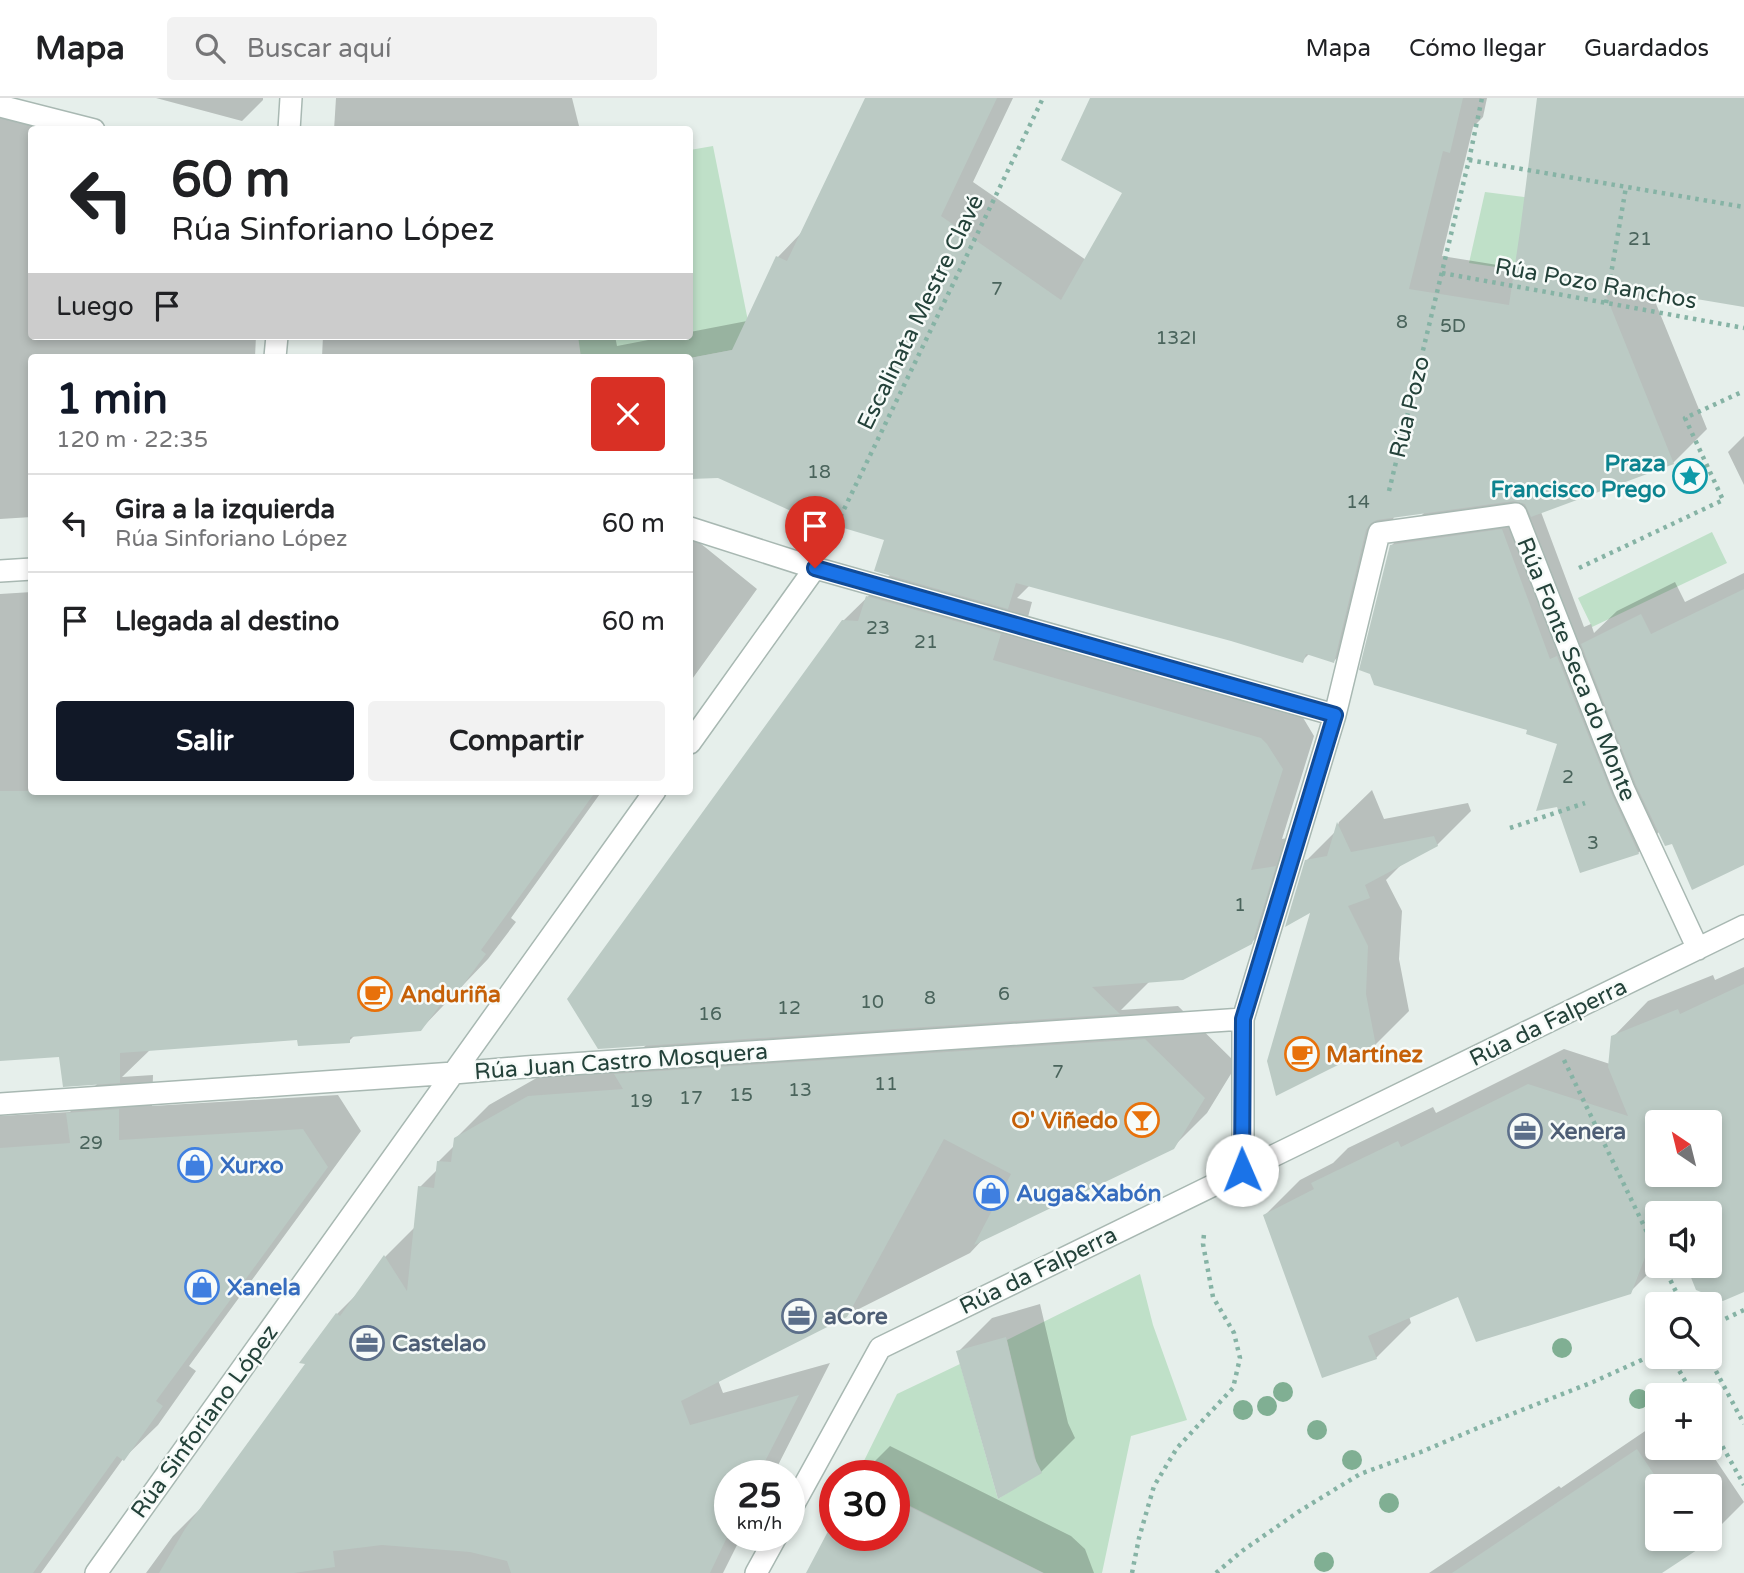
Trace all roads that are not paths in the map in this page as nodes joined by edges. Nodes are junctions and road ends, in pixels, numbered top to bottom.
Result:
1 (291, 98) edge
2 (0, 106) edge
3 (78, 126) edge
4 (289, 126) edge
5 (693, 529) edge
6 (815, 568) junction
7 (28, 569) edge
8 (0, 570) edge
9 (1335, 715) junction
10 (693, 739) edge
11 (652, 795) edge
12 (1744, 926) edge
13 (1698, 950) junction
14 (1243, 1019) junction
15 (454, 1073) junction
16 (0, 1104) edge
17 (1242, 1170) junction
18 (805, 1484) edge
19 (768, 1551) edge
20 (96, 1573) edge
21 (756, 1573) edge

1 - 4 street
2 - 3 street
5 - 6 street
6 - 9 street
6 - 10 street
7 - 8 street
9 - 13 street, Rúa Fonte Seca do Monte
9 - 14 street
11 - 15 street, Rúa Sinforiano López
12 - 13 street, Rúa da Falperra
13 - 17 street, Rúa da Falperra
14 - 15 street, Rúa Juan Castro Mosquera
14 - 17 street
15 - 16 street, Rúa Juan Castro Mosquera
15 - 20 street, Rúa Sinforiano López
17 - 18 street, Rúa da Falperra
19 - 21 street

